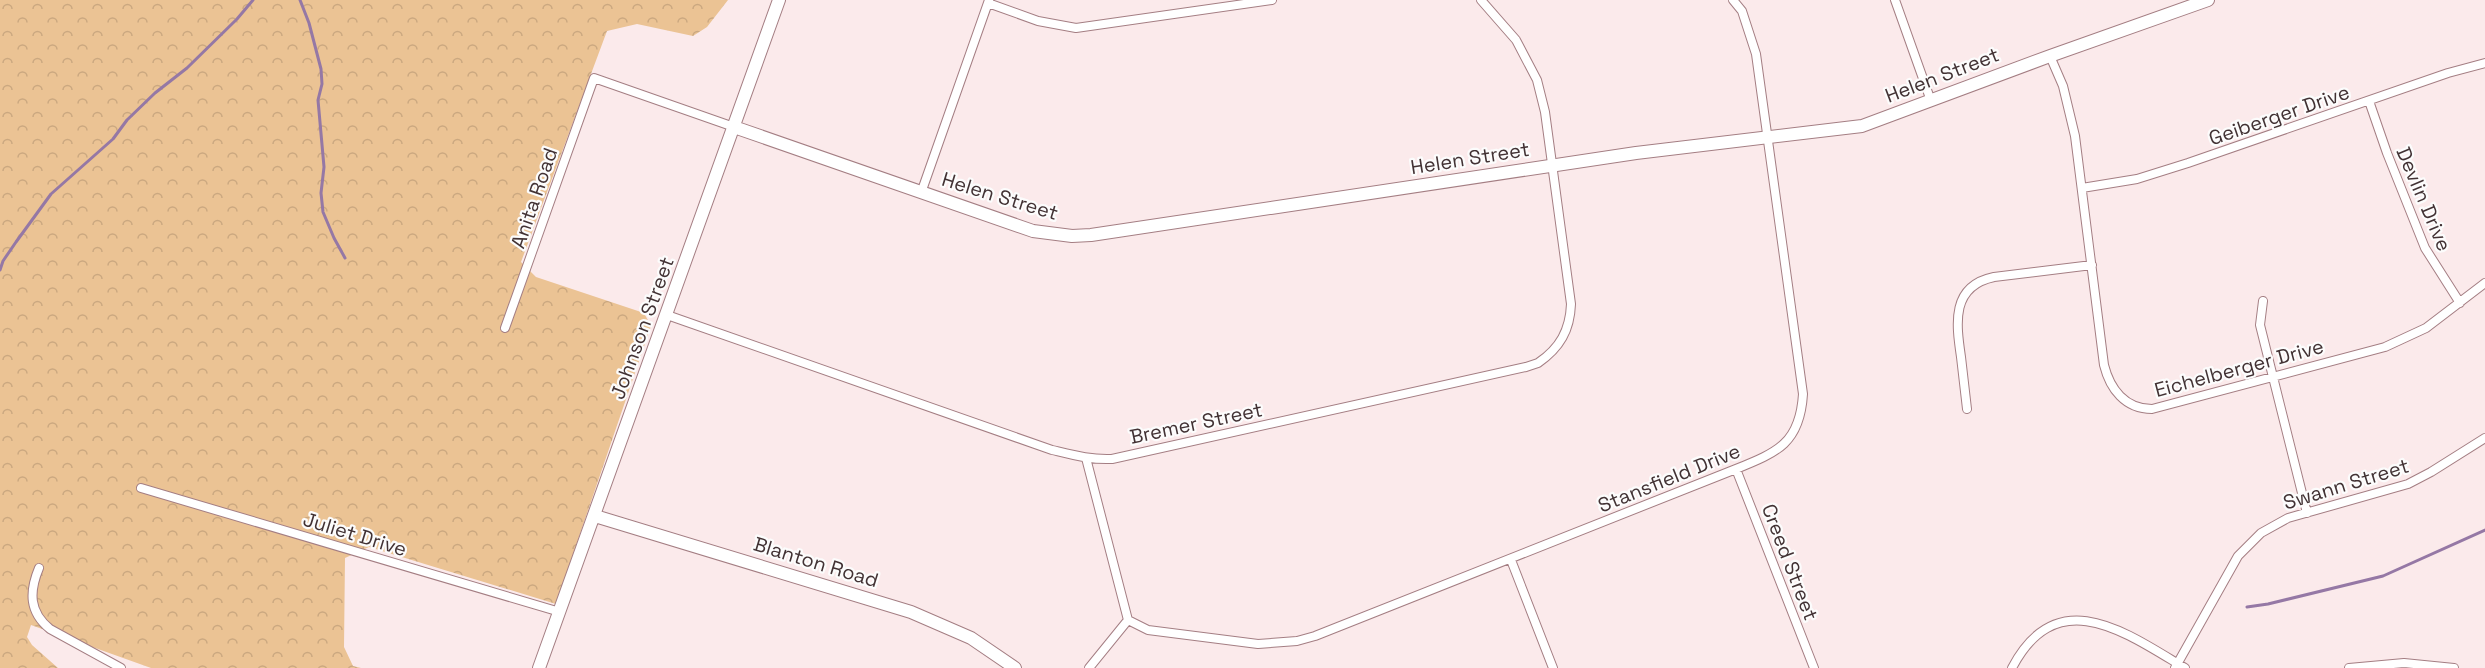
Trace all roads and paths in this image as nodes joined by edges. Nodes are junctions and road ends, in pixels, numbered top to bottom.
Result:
1 (779, 0) edge
2 (1272, 0) edge
3 (1480, 0) edge
4 (1733, 0) edge
5 (1895, 0) edge
6 (2208, 0) edge
7 (989, 1) edge
8 (2050, 56) junction
9 (2485, 63) edge
10 (1931, 101) junction
11 (2369, 101) junction
12 (734, 127) junction
13 (1770, 139) junction
14 (1551, 165) junction
15 (2082, 188) junction
16 (921, 193) junction
17 (2092, 265) junction
18 (2485, 283) edge
19 (2263, 302) dead end
20 (2460, 303) junction
21 (667, 315) junction
22 (505, 328) dead end
23 (2273, 376) junction
24 (1967, 409) dead end
25 (2485, 438) edge
26 (1086, 458) junction
27 (1736, 469) junction
28 (141, 488) dead end
29 (2307, 513) junction
30 (596, 516) junction
31 (1511, 560) junction
32 (39, 568) dead end
33 (560, 612) junction
34 (1128, 620) junction
35 (2179, 666) edge
36 (121, 668) edge
37 (539, 668) edge
38 (1014, 668) edge
39 (1089, 668) edge
40 (1553, 668) edge
41 (1814, 668) edge
42 (2012, 668) edge
43 (2349, 668) edge
44 (2454, 668) edge

1 - 12 street, Johnson Street
2 - 7 street
3 - 14 street, Bremer Street
4 - 13 street, Stansfield Drive
5 - 10 street
6 - 8 street, Helen Street
7 - 16 street
8 - 10 street, Helen Street
8 - 15 street, Eichelberger Drive
9 - 11 street, Geiberger Drive
10 - 13 street, Helen Street
11 - 15 street, Geiberger Drive
11 - 20 street, Devlin Drive
12 - 16 street, Helen Street
12 - 21 street, Johnson Street
12 - 22 street, Anita Road
13 - 14 street, Helen Street
13 - 27 street, Stansfield Drive
14 - 16 street, Helen Street
14 - 26 street, Bremer Street
15 - 17 street, Eichelberger Drive
17 - 23 street, Eichelberger Drive
17 - 24 street
18 - 20 street, Eichelberger Drive
19 - 23 street
20 - 23 street, Eichelberger Drive
21 - 26 street, Bremer Street
21 - 30 street, Johnson Street
23 - 29 street
25 - 29 street, Swann Street
26 - 34 street
27 - 31 street, Stansfield Drive
27 - 41 street, Creed Street
28 - 33 street, Juliet Drive
29 - 35 street, Swann Street
30 - 33 street, Johnson Street
30 - 38 street, Blanton Road
31 - 34 street, Stansfield Drive
31 - 40 street
32 - 36 street
33 - 37 street, Johnson Street
34 - 39 street
35 - 42 street
43 - 44 street

